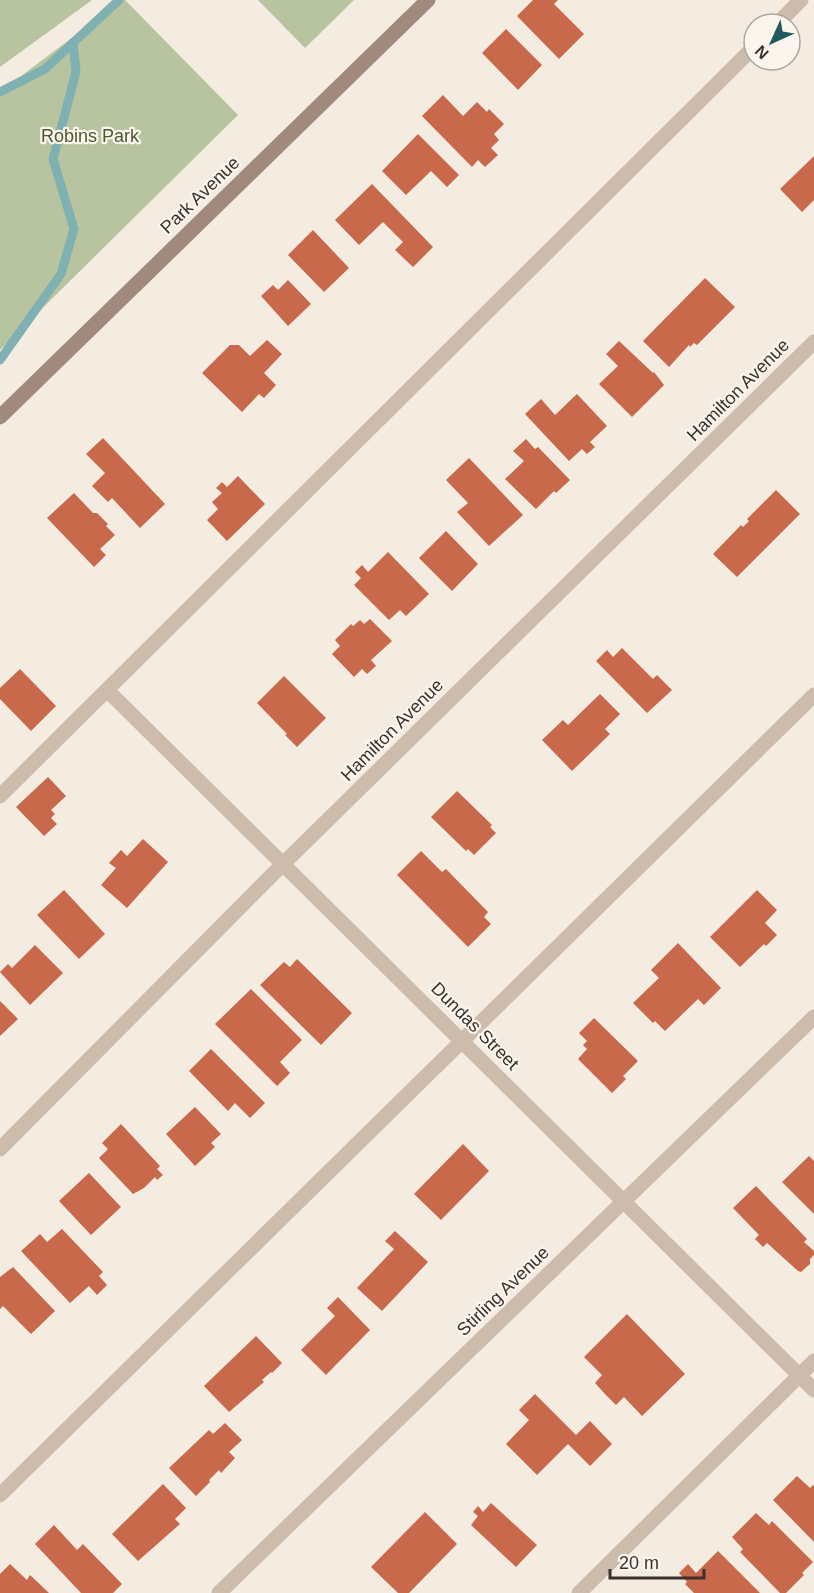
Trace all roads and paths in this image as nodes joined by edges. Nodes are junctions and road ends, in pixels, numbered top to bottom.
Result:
1 (428, 0) edge
2 (801, 0) edge
3 (789, 12) edge
4 (742, 59) edge
5 (814, 342) edge
6 (0, 417) edge
7 (108, 691) junction
8 (814, 695) edge
9 (0, 796) edge
10 (284, 863) junction
11 (814, 1017) edge
12 (461, 1040) junction
13 (0, 1149) edge
14 (624, 1201) junction
15 (814, 1361) edge
16 (800, 1376) junction
17 (814, 1390) edge
18 (0, 1495) edge
19 (219, 1593) edge
20 (579, 1593) edge

1 - 6 street, Park Avenue
2 - 3 street
4 - 7 street
5 - 10 street, Hamilton Avenue
7 - 9 street
7 - 10 street, Dundas Street
8 - 12 street
10 - 12 street, Dundas Street
10 - 13 street, Hamilton Avenue
11 - 14 street, Stirling Avenue
12 - 14 street, Dundas Street
12 - 18 street
14 - 16 street, Dundas Street
14 - 19 street, Stirling Avenue
15 - 16 street
16 - 17 street, Dundas Street
16 - 20 street

